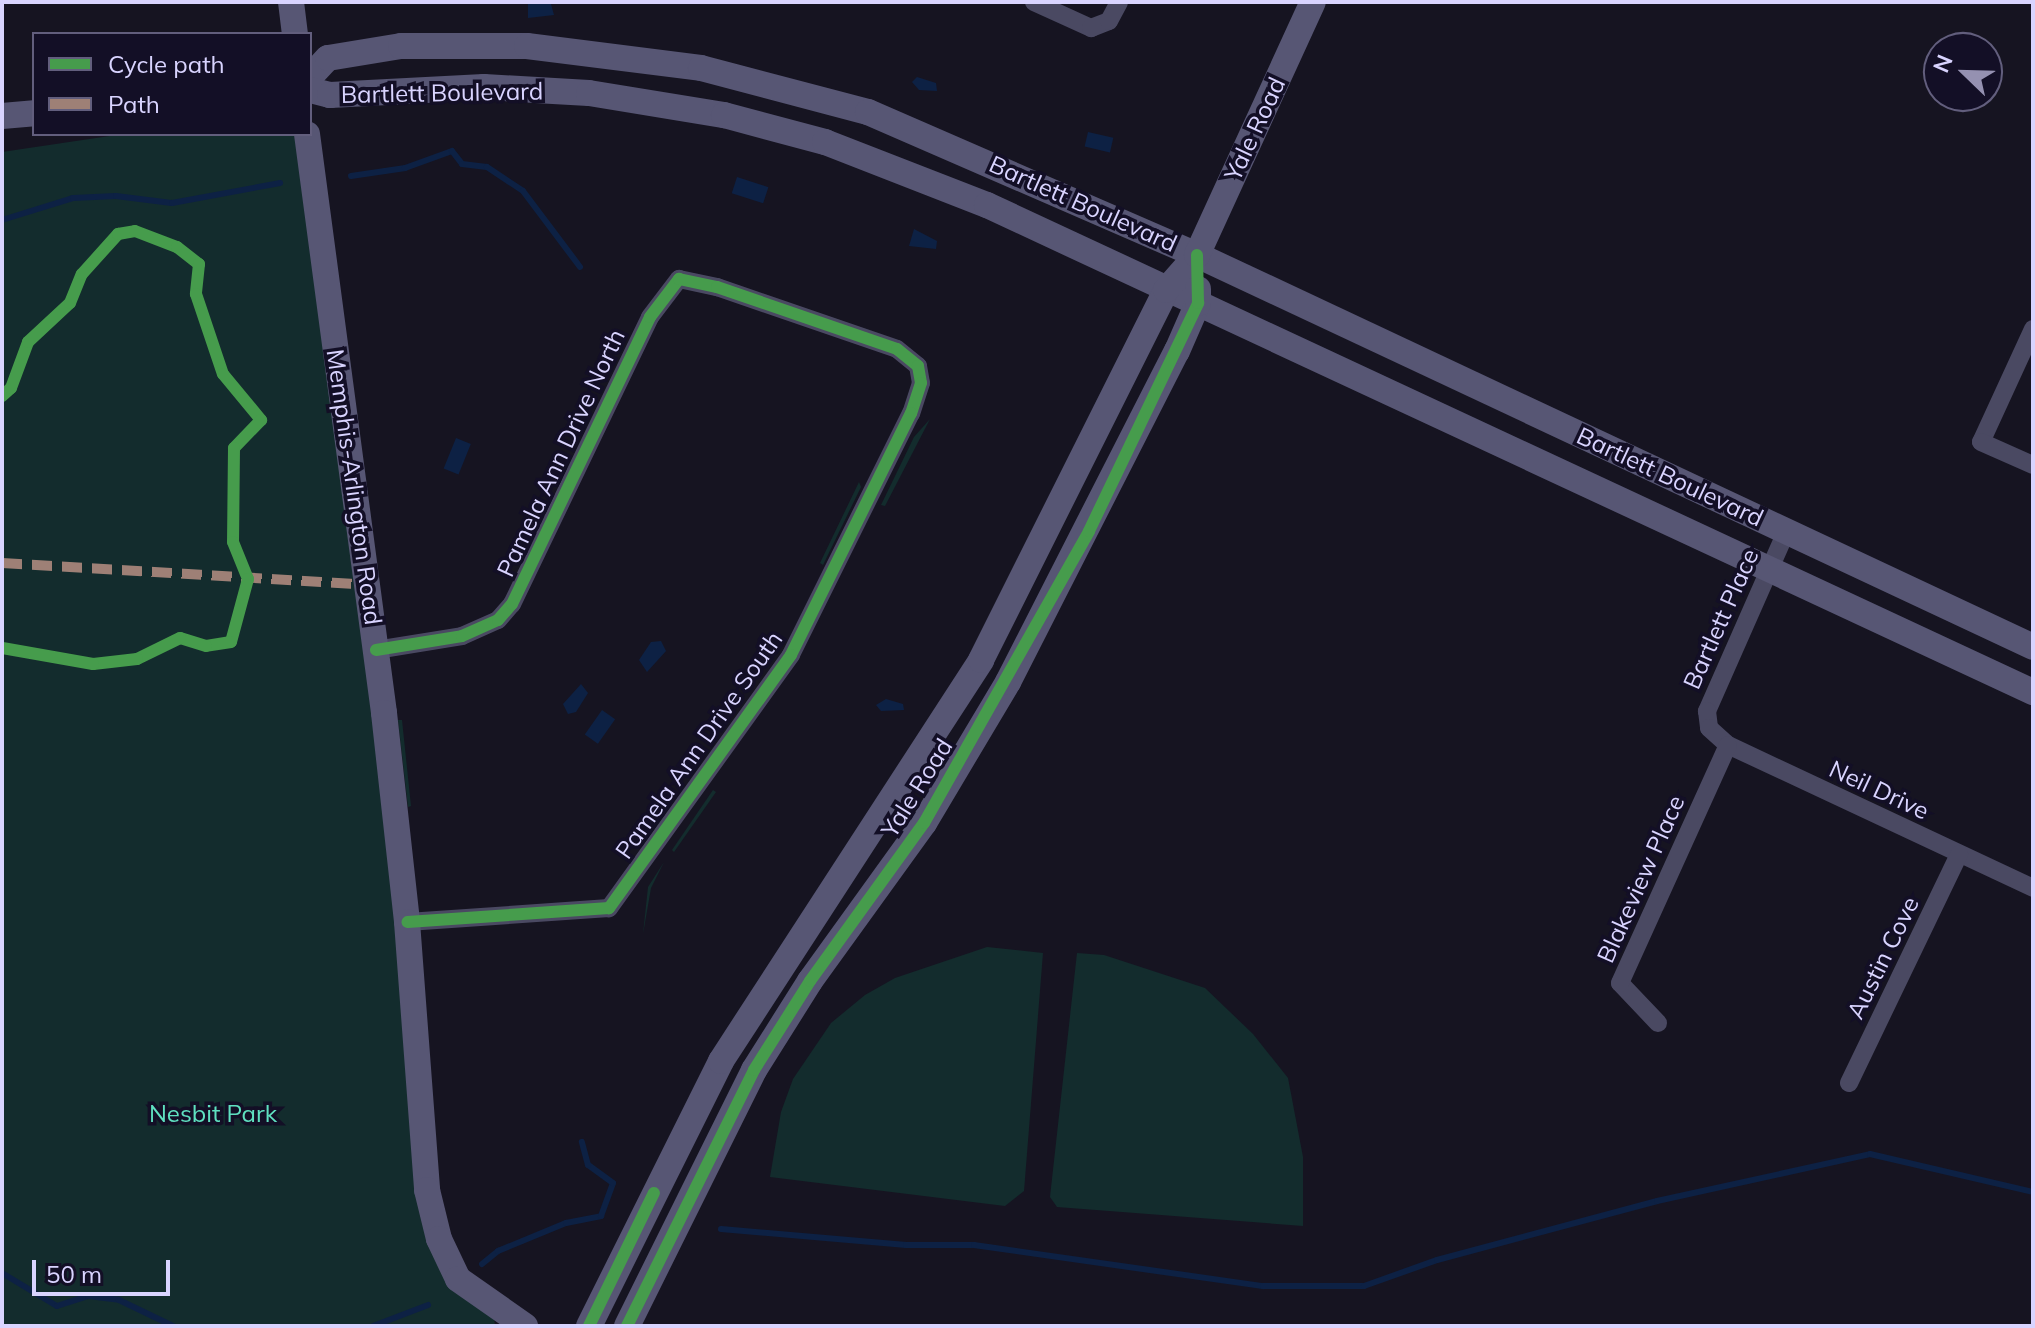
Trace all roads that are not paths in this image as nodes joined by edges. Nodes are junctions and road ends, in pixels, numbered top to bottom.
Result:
1 (291, 2) edge
2 (1034, 2) edge
3 (1119, 2) edge
4 (1313, 2) edge
5 (295, 32) edge
6 (312, 75) edge
7 (754, 78) junction
8 (312, 90) edge
9 (32, 113) edge
10 (2, 116) edge
11 (744, 120) junction
12 (307, 136) edge
13 (1197, 255) junction
14 (679, 279) joint
15 (1166, 290) junction
16 (1198, 303) junction
17 (2033, 329) edge
18 (1532, 411) junction
19 (1514, 452) junction
20 (2033, 465) edge
21 (1786, 532) junction
22 (1770, 569) junction
23 (2033, 647) edge
24 (376, 650) junction
25 (2033, 692) edge
26 (1709, 728) joint
27 (1728, 745) junction
28 (1959, 854) junction
29 (2033, 888) edge
30 (407, 922) junction
31 (1658, 1023) dead end
32 (1849, 1083) dead end
33 (525, 1326) edge
34 (589, 1326) edge
35 (627, 1326) edge

1 - 5 main road
2 - 3 street
4 - 13 main road, Yale Road
6 - 7 main road, Bartlett Boulevard
7 - 11 main road
7 - 13 main road, Bartlett Boulevard
8 - 11 main road, Bartlett Boulevard
9 - 10 main road
11 - 15 main road, Bartlett Boulevard
12 - 24 main road, Memphis-Arlington Road
13 - 15 main road, Yale Road
13 - 16 main road, Yale Road
13 - 18 main road, Bartlett Boulevard
14 - 24 street, Pamela Ann Drive North
14 - 30 street, Pamela Ann Drive South
15 - 16 main road, Bartlett Boulevard
15 - 34 main road, Yale Road
16 - 19 main road, Bartlett Boulevard
16 - 35 main road, Yale Road
17 - 20 street
18 - 19 main road
18 - 21 main road, Bartlett Boulevard
19 - 22 main road, Bartlett Boulevard
21 - 22 street, Bartlett Place
21 - 23 main road, Bartlett Boulevard
22 - 25 main road, Bartlett Boulevard
22 - 26 street, Bartlett Place
24 - 30 main road, Memphis-Arlington Road
26 - 27 street, Neil Drive
27 - 28 street, Neil Drive
27 - 31 street, Blakeview Place
28 - 29 street, Neil Drive
28 - 32 street, Austin Cove
30 - 33 main road, Memphis-Arlington Road

